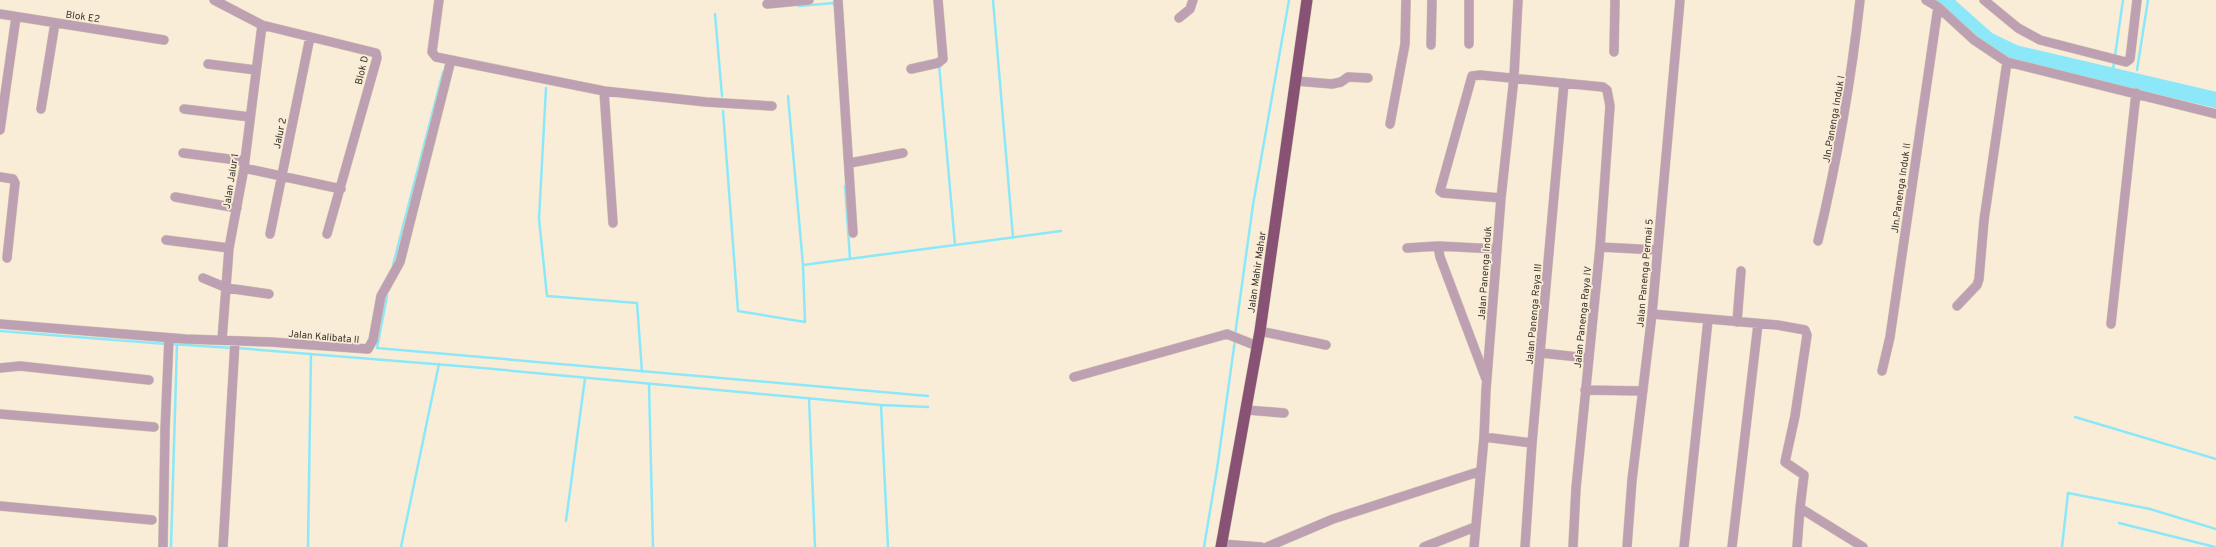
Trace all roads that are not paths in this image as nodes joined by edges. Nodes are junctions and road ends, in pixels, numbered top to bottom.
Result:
1 (214, 0) edge
2 (439, 0) edge
3 (809, 0) edge
4 (838, 0) edge
5 (938, 0) edge
6 (1193, 0) edge
7 (1307, 0) edge
8 (1406, 0) edge
9 (1432, 0) edge
10 (1469, 0) edge
11 (1518, 0) edge
12 (1615, 0) edge
13 (1680, 0) edge
14 (1860, 0) edge
15 (1926, 0) edge
16 (1984, 0) edge
17 (2137, 0) edge
18 (767, 4) dead end
19 (1938, 7) junction
20 (0, 14) edge
21 (16, 17) junction
22 (1179, 18) dead end
23 (56, 23) junction
24 (262, 24) junction
25 (310, 37) junction
26 (164, 40) dead end
27 (1469, 44) dead end
28 (1431, 45) dead end
29 (1614, 52) dead end
30 (451, 60) junction
31 (2007, 62) junction
32 (208, 64) dead end
33 (911, 69) dead end
34 (256, 70) junction
35 (1368, 78) dead end
36 (1514, 78) junction
37 (1296, 81) junction
38 (1564, 83) junction
39 (604, 91) junction
40 (2136, 94) junction
41 (772, 106) dead end
42 (41, 109) dead end
43 (184, 109) dead end
44 (2216, 114) edge
45 (250, 117) junction
46 (1390, 124) dead end
47 (0, 130) edge
48 (183, 153) dead end
49 (903, 153) dead end
50 (850, 163) junction
51 (244, 165) junction
52 (281, 176) junction
53 (0, 177) edge
54 (341, 189) junction
55 (175, 197) dead end
56 (1501, 198) junction
57 (237, 208) junction
58 (613, 223) dead end
59 (854, 233) dead end
60 (270, 234) dead end
61 (328, 234) dead end
62 (166, 240) dead end
63 (1818, 241) dead end
64 (1438, 246) junction
65 (1600, 247) junction
66 (229, 248) junction
67 (1407, 248) dead end
68 (1497, 249) junction
69 (1657, 250) junction
70 (7, 258) dead end
71 (1741, 271) dead end
72 (203, 278) dead end
73 (227, 288) junction
74 (269, 294) dead end
75 (1957, 306) dead end
76 (1652, 314) junction
77 (1708, 320) junction
78 (1737, 322) junction
79 (0, 324) edge
80 (1758, 324) junction
81 (2111, 324) dead end
82 (1260, 331) junction
83 (169, 338) junction
84 (222, 340) junction
85 (235, 341) junction
86 (1326, 345) dead end
87 (1257, 346) junction
88 (1541, 353) junction
89 (1588, 358) junction
90 (0, 368) edge
91 (1882, 371) dead end
92 (1074, 378) dead end
93 (149, 380) dead end
94 (1487, 382) junction
95 (1585, 390) junction
96 (1643, 391) junction
97 (1247, 410) junction
98 (1284, 413) dead end
99 (0, 414) edge
100 (154, 427) dead end
101 (1484, 437) junction
102 (1532, 443) junction
103 (1481, 471) junction
104 (0, 506) edge
105 (1800, 508) junction
106 (152, 520) dead end
107 (1475, 527) junction
108 (1222, 545) edge
109 (1573, 546) edge
110 (163, 547) edge
111 (223, 547) edge
112 (1261, 547) edge
113 (1267, 547) edge
114 (1424, 547) edge
115 (1474, 547) edge
116 (1525, 547) edge
117 (1627, 547) edge
118 (1684, 547) edge
119 (1732, 547) edge
120 (1797, 547) edge
121 (1863, 547) edge

1 - 24 street, Blok D
2 - 30 street
3 - 18 street
4 - 50 street
5 - 33 street
6 - 22 street
7 - 37 highway, Jalan Mahir Mahar
8 - 46 street
9 - 28 street
10 - 27 street
11 - 36 street, Jalan Panenga Induk
12 - 29 street
13 - 69 street, Jalan Panenga Permai 5
14 - 63 street, Jln.Panenga Induk I
15 - 19 street
16 - 17 street
19 - 31 street
19 - 91 street, Jln.Panenga Induk II
20 - 21 street, Blok E2
21 - 23 street, Blok E2
21 - 47 street
23 - 26 street, Blok E2
23 - 42 street
24 - 25 street, Blok D
24 - 34 street, Jalan Jalur 1
25 - 52 street, Jalur 2
25 - 54 street, Blok D
30 - 39 street
30 - 85 street, Jalan Kalibata II
31 - 40 street
31 - 75 street
32 - 34 street
34 - 45 street, Jalan Jalur 1
35 - 37 street
36 - 38 street
36 - 56 street, Jalan Panenga Induk
36 - 56 street
37 - 82 highway, Jalan Mahir Mahar
38 - 65 street, Jalan Panenga Raya IV
38 - 88 street, Jalan Panenga Raya III
39 - 41 street
39 - 58 street
40 - 44 street
40 - 81 street
43 - 45 street
45 - 51 street, Jalan Jalur 1
48 - 51 street
49 - 50 street
50 - 59 street
51 - 52 street
51 - 57 street, Jalan Jalur 1
52 - 54 street
52 - 60 street, Jalur 2
53 - 70 street
54 - 61 street, Blok D
55 - 57 street
56 - 68 street, Jalan Panenga Induk
57 - 66 street, Jalan Jalur 1
62 - 66 street
64 - 67 street
64 - 68 street
64 - 94 street
65 - 69 street
65 - 89 street, Jalan Panenga Raya IV
66 - 73 street, Jalan Jalur 1
68 - 94 street, Jalan Panenga Induk
69 - 76 street, Jalan Panenga Permai 5
71 - 78 street
72 - 73 street
73 - 74 street
73 - 84 street, Jalan Jalur 1
76 - 77 street
76 - 96 street, Jalan Panenga Permai 5
77 - 78 street
77 - 118 street
78 - 80 street
79 - 83 street, Jalan Kalibata II
80 - 105 street
80 - 119 street
82 - 86 street
82 - 87 highway, Jalan Mahir Mahar
83 - 84 street, Jalan Kalibata II
83 - 110 street
84 - 85 street, Jalan Kalibata II
85 - 111 street
87 - 92 street
87 - 97 highway, Jalan Mahir Mahar
88 - 89 street
88 - 102 street, Jalan Panenga Raya III
89 - 95 street, Jalan Panenga Raya IV
90 - 93 street
94 - 101 street, Jalan Panenga Induk
95 - 96 street
95 - 109 street, Jalan Panenga Raya IV
96 - 117 street, Jalan Panenga Permai 5
97 - 98 street
97 - 108 highway, Jalan Mahir Mahar
99 - 100 street
101 - 102 street
101 - 103 street, Jalan Panenga Induk
102 - 116 street, Jalan Panenga Raya III
103 - 107 street, Jalan Panenga Induk
103 - 113 street
104 - 106 street
105 - 120 street
105 - 121 street
107 - 114 street
107 - 115 street, Jalan Panenga Induk
108 - 112 street

